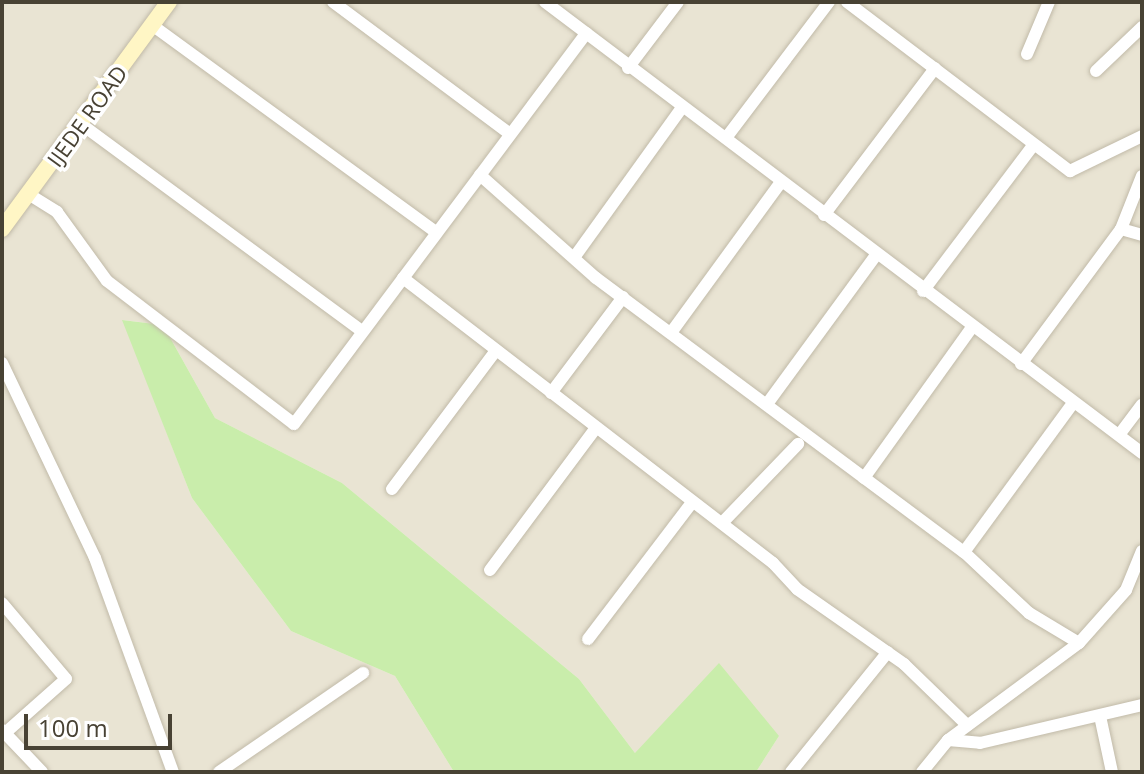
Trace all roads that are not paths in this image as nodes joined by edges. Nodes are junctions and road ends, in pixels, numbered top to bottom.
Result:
1 (156, 2) edge
2 (169, 2) edge
3 (333, 2) edge
4 (545, 2) edge
5 (678, 2) edge
6 (829, 2) edge
7 (847, 2) edge
8 (1049, 2) edge
9 (152, 25) junction
10 (1142, 27) edge
11 (586, 33) junction
12 (1027, 54) dead end
13 (628, 68) junction
14 (935, 68) junction
15 (1096, 71) dead end
16 (681, 109) junction
17 (81, 124) junction
18 (509, 133) junction
19 (1142, 136) edge
20 (726, 138) junction
21 (1032, 147) junction
22 (480, 175) junction
23 (1142, 176) edge
24 (780, 183) junction
25 (30, 195) junction
26 (2, 212) edge
27 (824, 215) junction
28 (2, 229) edge
29 (1121, 229) junction
30 (436, 232) junction
31 (1142, 235) edge
32 (576, 255) junction
33 (876, 255) junction
34 (403, 278) junction
35 (923, 291) junction
36 (623, 297) junction
37 (972, 327) junction
38 (358, 328) junction
39 (673, 330) junction
40 (495, 352) junction
41 (2, 363) edge
42 (1021, 364) junction
43 (551, 393) junction
44 (1073, 403) junction
45 (767, 404) junction
46 (1142, 405) edge
47 (596, 428) junction
48 (1119, 435) junction
49 (798, 444) dead end
50 (1142, 453) edge
51 (864, 478) junction
52 (392, 489) dead end
53 (691, 504) junction
54 (722, 523) junction
55 (1142, 551) edge
56 (964, 552) junction
57 (490, 570) dead end
58 (2, 603) edge
59 (588, 639) dead end
60 (1079, 643) junction
61 (888, 652) junction
62 (363, 673) dead end
63 (1142, 705) edge
64 (1100, 716) junction
65 (967, 725) junction
66 (3, 732) edge
67 (948, 740) junction
68 (42, 772) edge
69 (173, 772) edge
70 (219, 772) edge
71 (791, 772) edge
72 (922, 772) edge
73 (1112, 772) edge

1 - 26 main road, IJEDE ROAD
2 - 9 main road, IJEDE ROAD
3 - 18 street
4 - 11 street
5 - 13 street
6 - 20 street
7 - 14 street
8 - 12 street
9 - 17 main road, IJEDE ROAD
9 - 30 street
10 - 15 street
11 - 13 street
11 - 18 street
13 - 16 street
14 - 21 street
14 - 27 street
16 - 20 street
16 - 32 street
17 - 25 main road, IJEDE ROAD
17 - 38 street
18 - 22 street
19 - 21 street
20 - 24 street
21 - 35 street
22 - 30 street
22 - 32 street
23 - 29 street
24 - 27 street
24 - 39 street
25 - 28 main road, IJEDE ROAD
25 - 38 street
27 - 33 street
29 - 31 street
29 - 42 street
30 - 34 street
32 - 36 street
33 - 35 street
33 - 45 street
34 - 38 street
34 - 40 street
35 - 37 street
36 - 39 street
36 - 43 street
37 - 42 street
37 - 51 street
39 - 45 street
40 - 43 street
40 - 52 street
41 - 69 street
42 - 44 street
43 - 47 street
44 - 48 street
44 - 56 street
45 - 51 street
46 - 48 street
47 - 53 street
47 - 57 street
48 - 50 street
49 - 54 street
51 - 56 street
53 - 54 street
53 - 59 street
54 - 61 street
55 - 60 street
56 - 60 street
58 - 66 street
60 - 65 street
61 - 65 street
61 - 71 street
62 - 70 street
63 - 64 street
64 - 67 street
64 - 73 street
65 - 67 street
66 - 68 street
67 - 72 street

